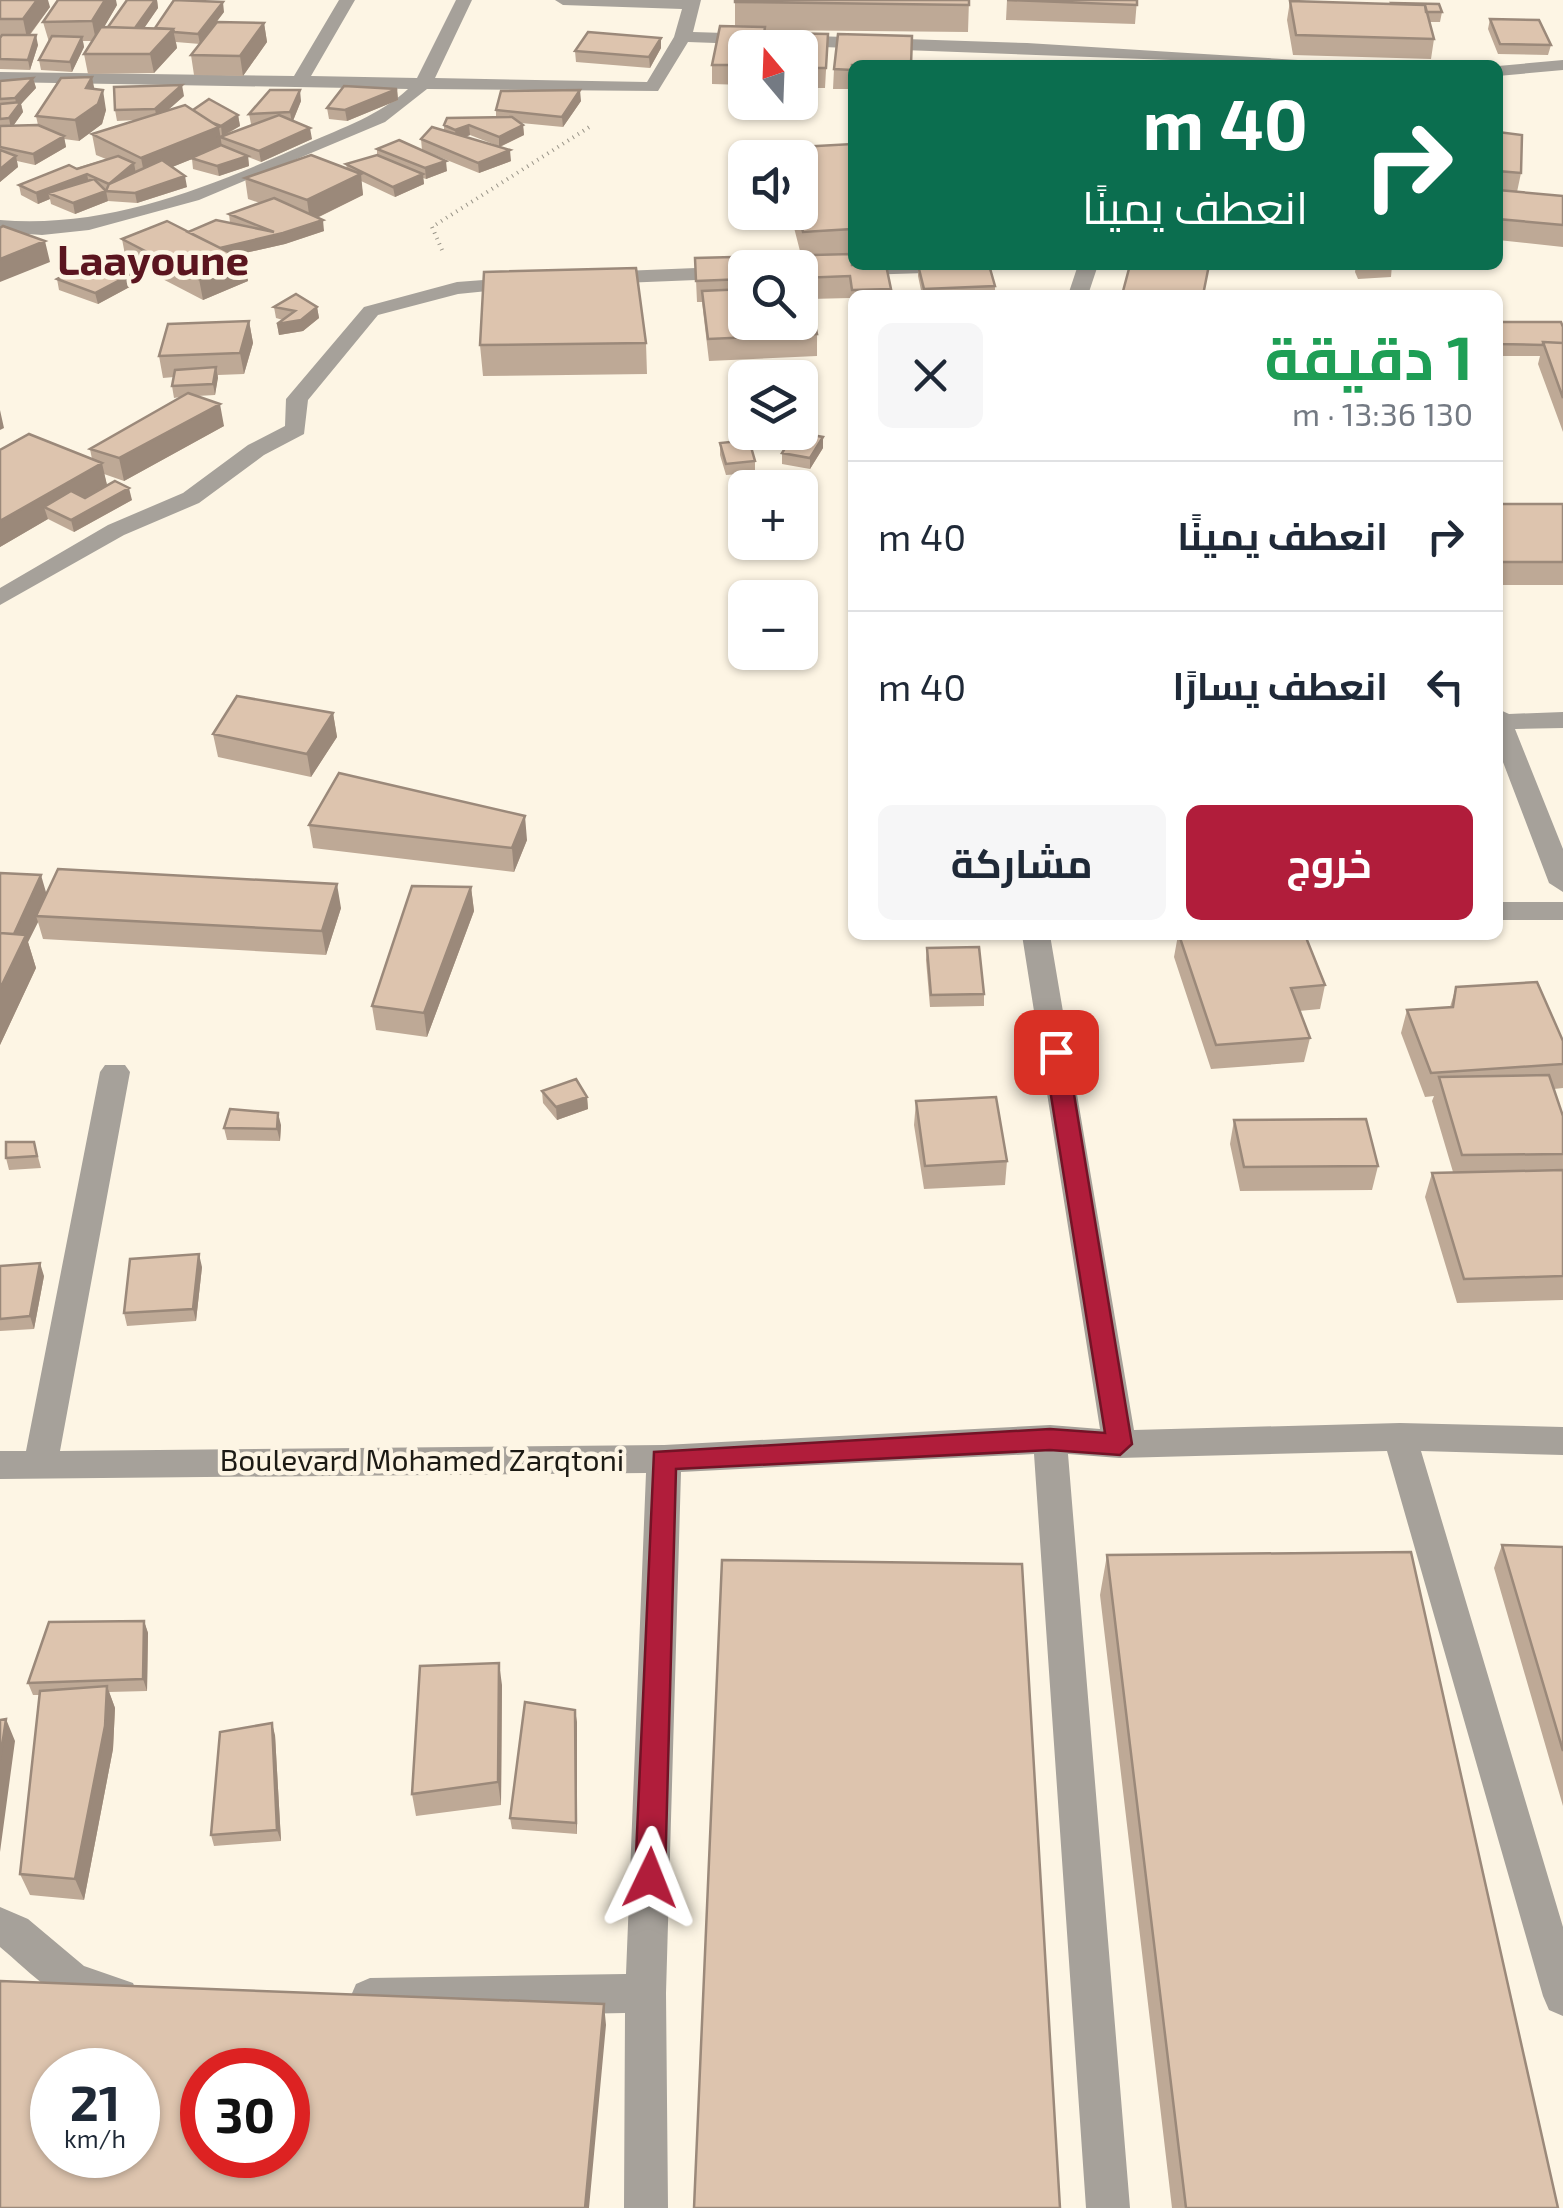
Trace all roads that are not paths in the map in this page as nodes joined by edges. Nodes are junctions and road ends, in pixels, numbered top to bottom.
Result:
1 (348, 0) edge
2 (464, 0) edge
3 (563, 0) edge
4 (692, 2) edge
5 (683, 38) junction
6 (1219, 60) edge
7 (1563, 65) edge
8 (1503, 71) edge
9 (0, 76) edge
10 (299, 82) junction
11 (427, 83) junction
12 (0, 226) edge
13 (848, 269) edge
14 (818, 270) edge
15 (728, 273) edge
16 (0, 598) edge
17 (1503, 719) edge
18 (1563, 720) edge
19 (1503, 729) edge
20 (1563, 883) edge
21 (1503, 911) edge
22 (1563, 911) edge
23 (1037, 940) edge
24 (115, 1072) dead end
25 (1400, 1437) junction
26 (1050, 1439) junction
27 (1563, 1441) edge
28 (1120, 1444) junction
29 (664, 1459) junction
30 (42, 1463) junction
31 (0, 1464) edge
32 (0, 1926) edge
33 (646, 1992) junction
34 (1563, 1996) edge
35 (335, 1998) edge
36 (160, 2002) edge
37 (646, 2208) edge
38 (1108, 2208) edge

1 - 10 street
2 - 11 street
3 - 4 street
4 - 5 street
5 - 6 street
5 - 11 street
7 - 8 street
9 - 10 street
10 - 11 street
11 - 12 street
13 - 14 street
15 - 16 street
17 - 18 street
19 - 20 street
21 - 22 street
23 - 28 street
24 - 30 street
25 - 27 street, Boulevard Mohamed Zarqtoni
25 - 28 street, Boulevard Mohamed Zarqtoni
25 - 34 street
26 - 28 street, Boulevard Mohamed Zarqtoni
26 - 29 street, Boulevard Mohamed Zarqtoni
26 - 38 street
29 - 30 street, Boulevard Mohamed Zarqtoni
29 - 33 street
30 - 31 street, Boulevard Mohamed Zarqtoni
32 - 36 street
33 - 35 street
33 - 37 street

